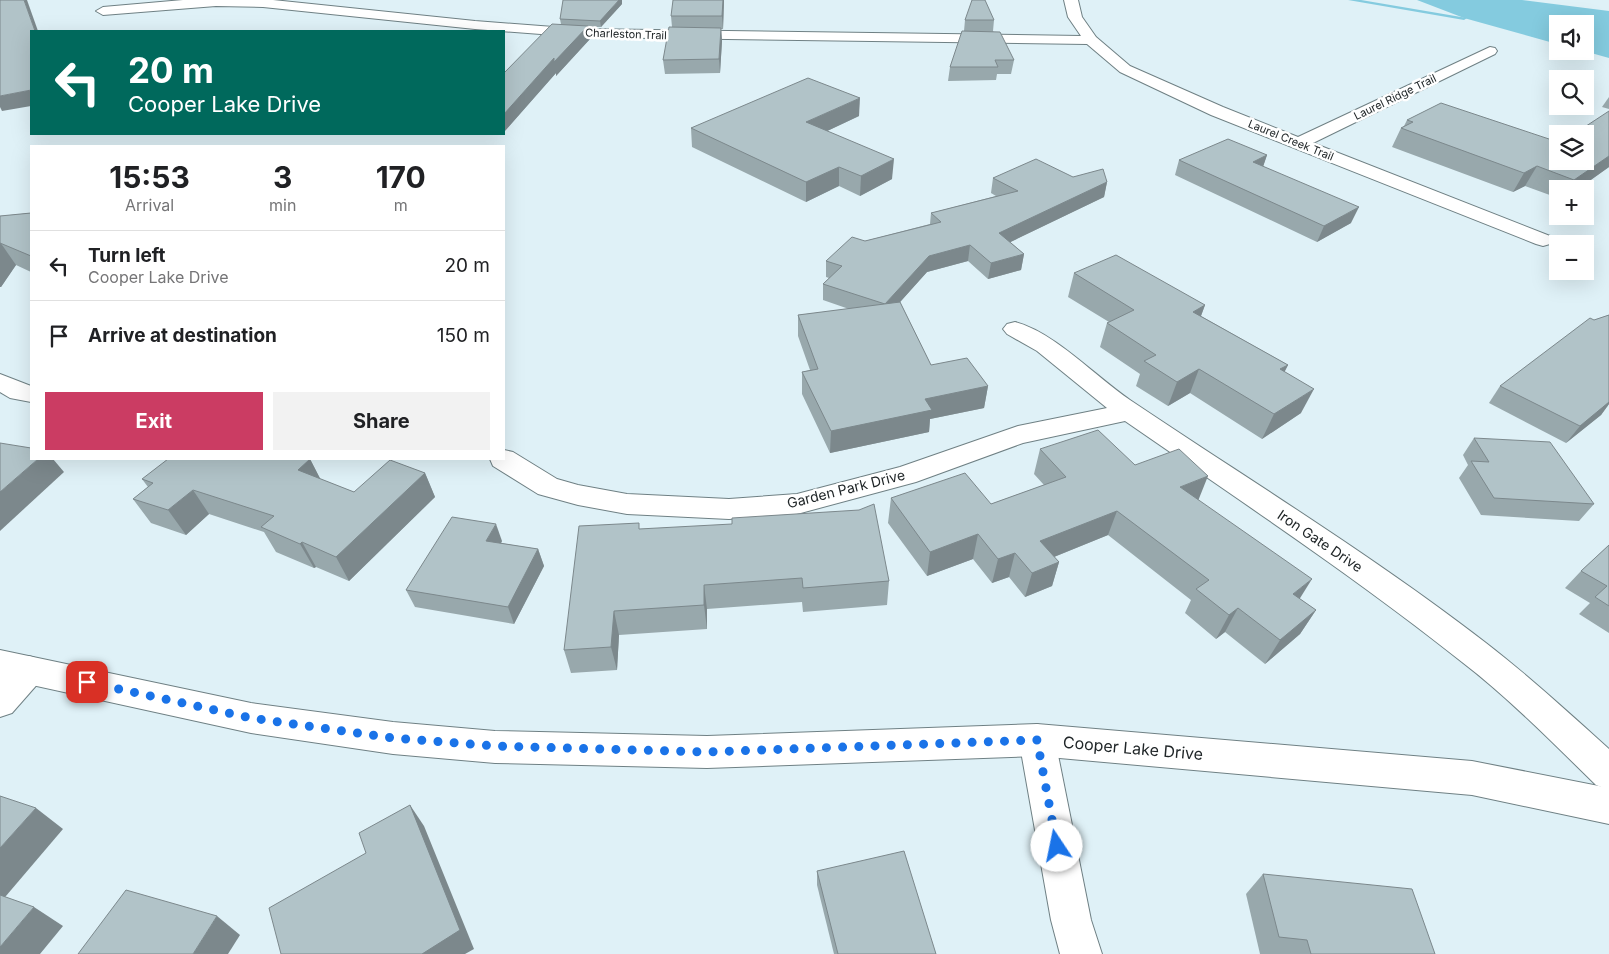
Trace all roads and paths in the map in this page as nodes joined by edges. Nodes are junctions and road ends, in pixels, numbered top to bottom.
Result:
1 (1071, 0) edge
2 (103, 12) dead end
3 (471, 28) edge
4 (1091, 40) junction
5 (1490, 51) dead end
6 (1299, 143) junction
7 (1543, 240) dead end
8 (1015, 329) dead end
9 (0, 382) edge
10 (30, 394) edge
11 (1129, 412) junction
12 (505, 460) edge
13 (15, 667) edge
14 (0, 702) edge
15 (1037, 740) junction
16 (1609, 773) edge
17 (1609, 806) edge
18 (1081, 954) edge

1 - 4 street, Laurel Creek Trail
2 - 3 street, Charleston Trail
3 - 4 street, Charleston Trail
4 - 6 street, Laurel Creek Trail
5 - 6 street, Laurel Ridge Trail
6 - 7 street, Laurel Creek Trail
8 - 11 street, Iron Gate Drive
9 - 10 street
11 - 12 street, Garden Park Drive
11 - 16 street, Iron Gate Drive
13 - 14 street
13 - 15 street, Cooper Lake Drive
15 - 17 street, Cooper Lake Drive
15 - 18 street

